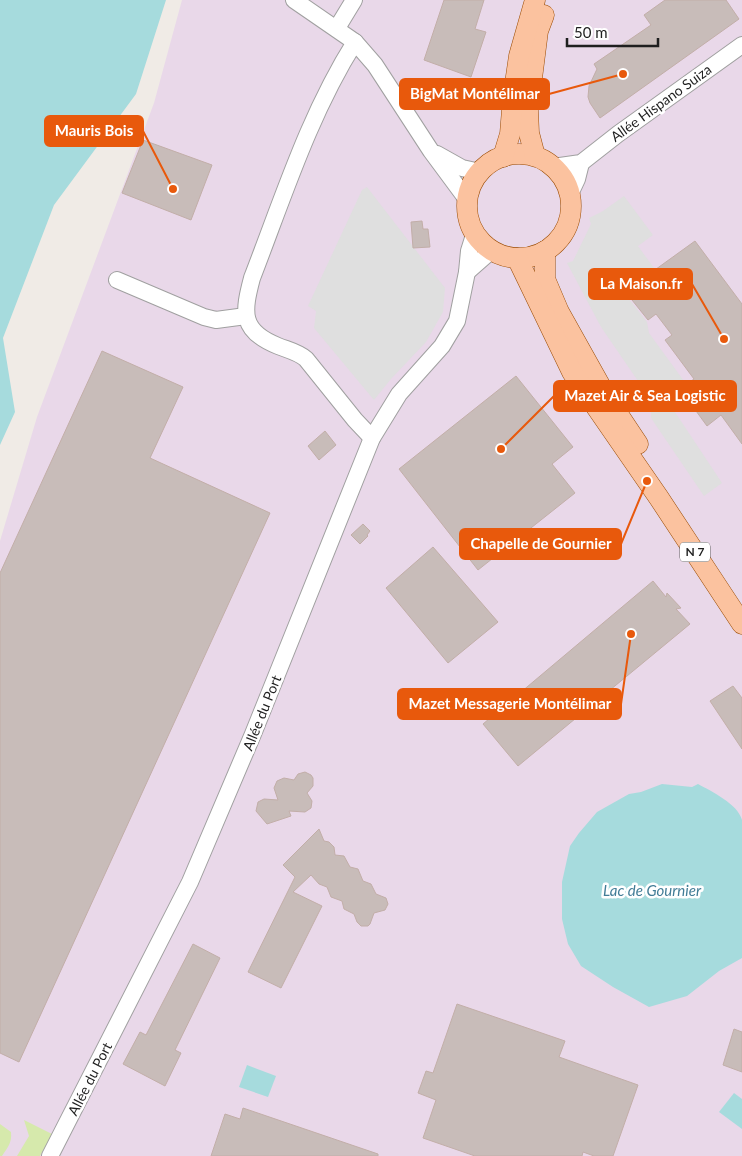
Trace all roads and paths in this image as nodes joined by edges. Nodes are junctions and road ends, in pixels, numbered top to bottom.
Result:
1 (294, 0) edge
2 (354, 0) edge
3 (535, 0) edge
4 (549, 0) edge
5 (337, 28) junction
6 (355, 42) junction
7 (742, 45) edge
8 (431, 151) junction
9 (535, 156) junction
10 (503, 157) junction
11 (581, 163) junction
12 (553, 167) junction
13 (480, 172) junction
14 (570, 194) junction
15 (468, 201) junction
16 (475, 232) junction
17 (492, 250) junction
18 (545, 252) junction
19 (517, 258) junction
20 (467, 272) junction
21 (117, 280) dead end
22 (246, 316) junction
23 (372, 438) junction
24 (742, 602) edge
25 (742, 624) edge
26 (50, 1156) edge

1 - 5 street
2 - 5 street
3 - 10 main road
4 - 9 main road
5 - 6 street
6 - 8 street
6 - 22 street
7 - 11 street, Allée Hispano Suiza
8 - 13 street
8 - 15 street
9 - 10 main road
9 - 12 main road
10 - 13 main road
11 - 12 street
11 - 14 street
12 - 14 main road
13 - 15 main road
14 - 18 main road
15 - 16 main road
16 - 17 main road
16 - 20 street, Allée du Port
17 - 19 main road
17 - 20 street
18 - 19 main road
18 - 24 main road, N 7
19 - 25 main road, N 7
20 - 23 street, Allée du Port
21 - 22 street
22 - 23 street
23 - 26 street, Allée du Port

